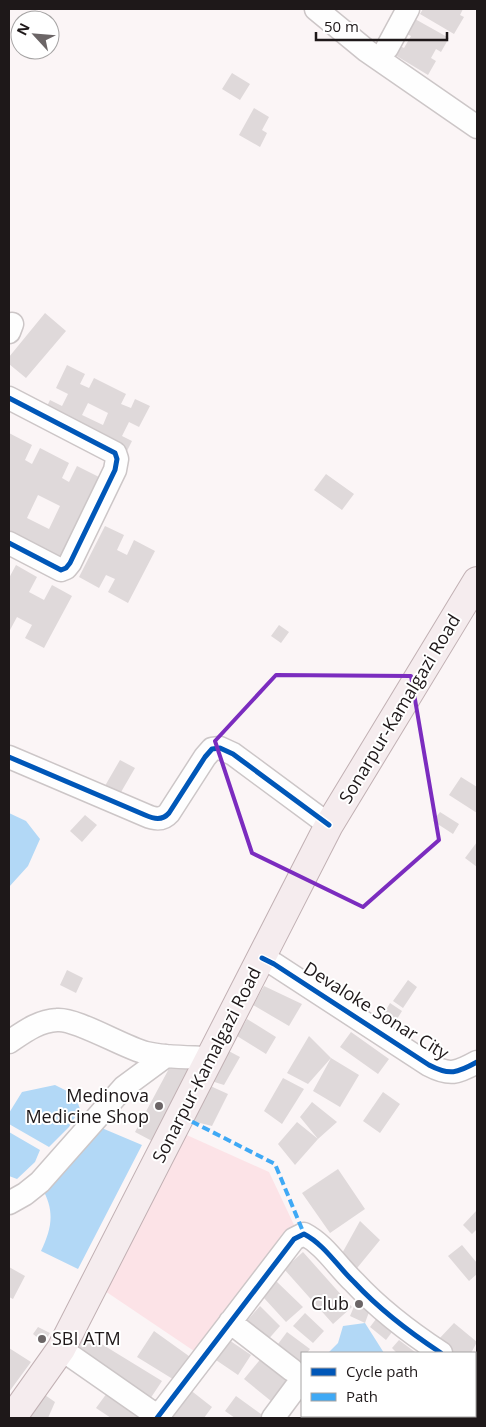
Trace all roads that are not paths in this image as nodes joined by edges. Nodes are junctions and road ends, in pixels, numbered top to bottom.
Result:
1 (316, 9) edge
2 (408, 9) edge
3 (387, 48) dead end
4 (477, 127) edge
5 (9, 398) edge
6 (9, 543) edge
7 (477, 581) edge
8 (9, 757) edge
9 (329, 826) junction
10 (262, 958) junction
11 (9, 1042) edge
12 (166, 1056) junction
13 (211, 1058) junction
14 (477, 1062) edge
15 (9, 1203) edge
16 (230, 1322) junction
17 (62, 1350) junction
18 (439, 1352) edge
19 (11, 1415) edge
20 (158, 1418) edge
21 (273, 1418) edge

1 - 4 street
2 - 3 street
5 - 6 street
7 - 9 main road, Sonarpur-Kamalgazi Road
8 - 9 street
9 - 10 main road, Sonarpur-Kamalgazi Road
10 - 13 main road, Sonarpur-Kamalgazi Road
10 - 14 street, Devaloke Sonar City
11 - 12 street
12 - 13 street
12 - 15 street
13 - 17 main road, Sonarpur-Kamalgazi Road
16 - 18 street
16 - 20 street
16 - 21 street
17 - 19 main road, Sonarpur-Kamalgazi Road
17 - 20 street

